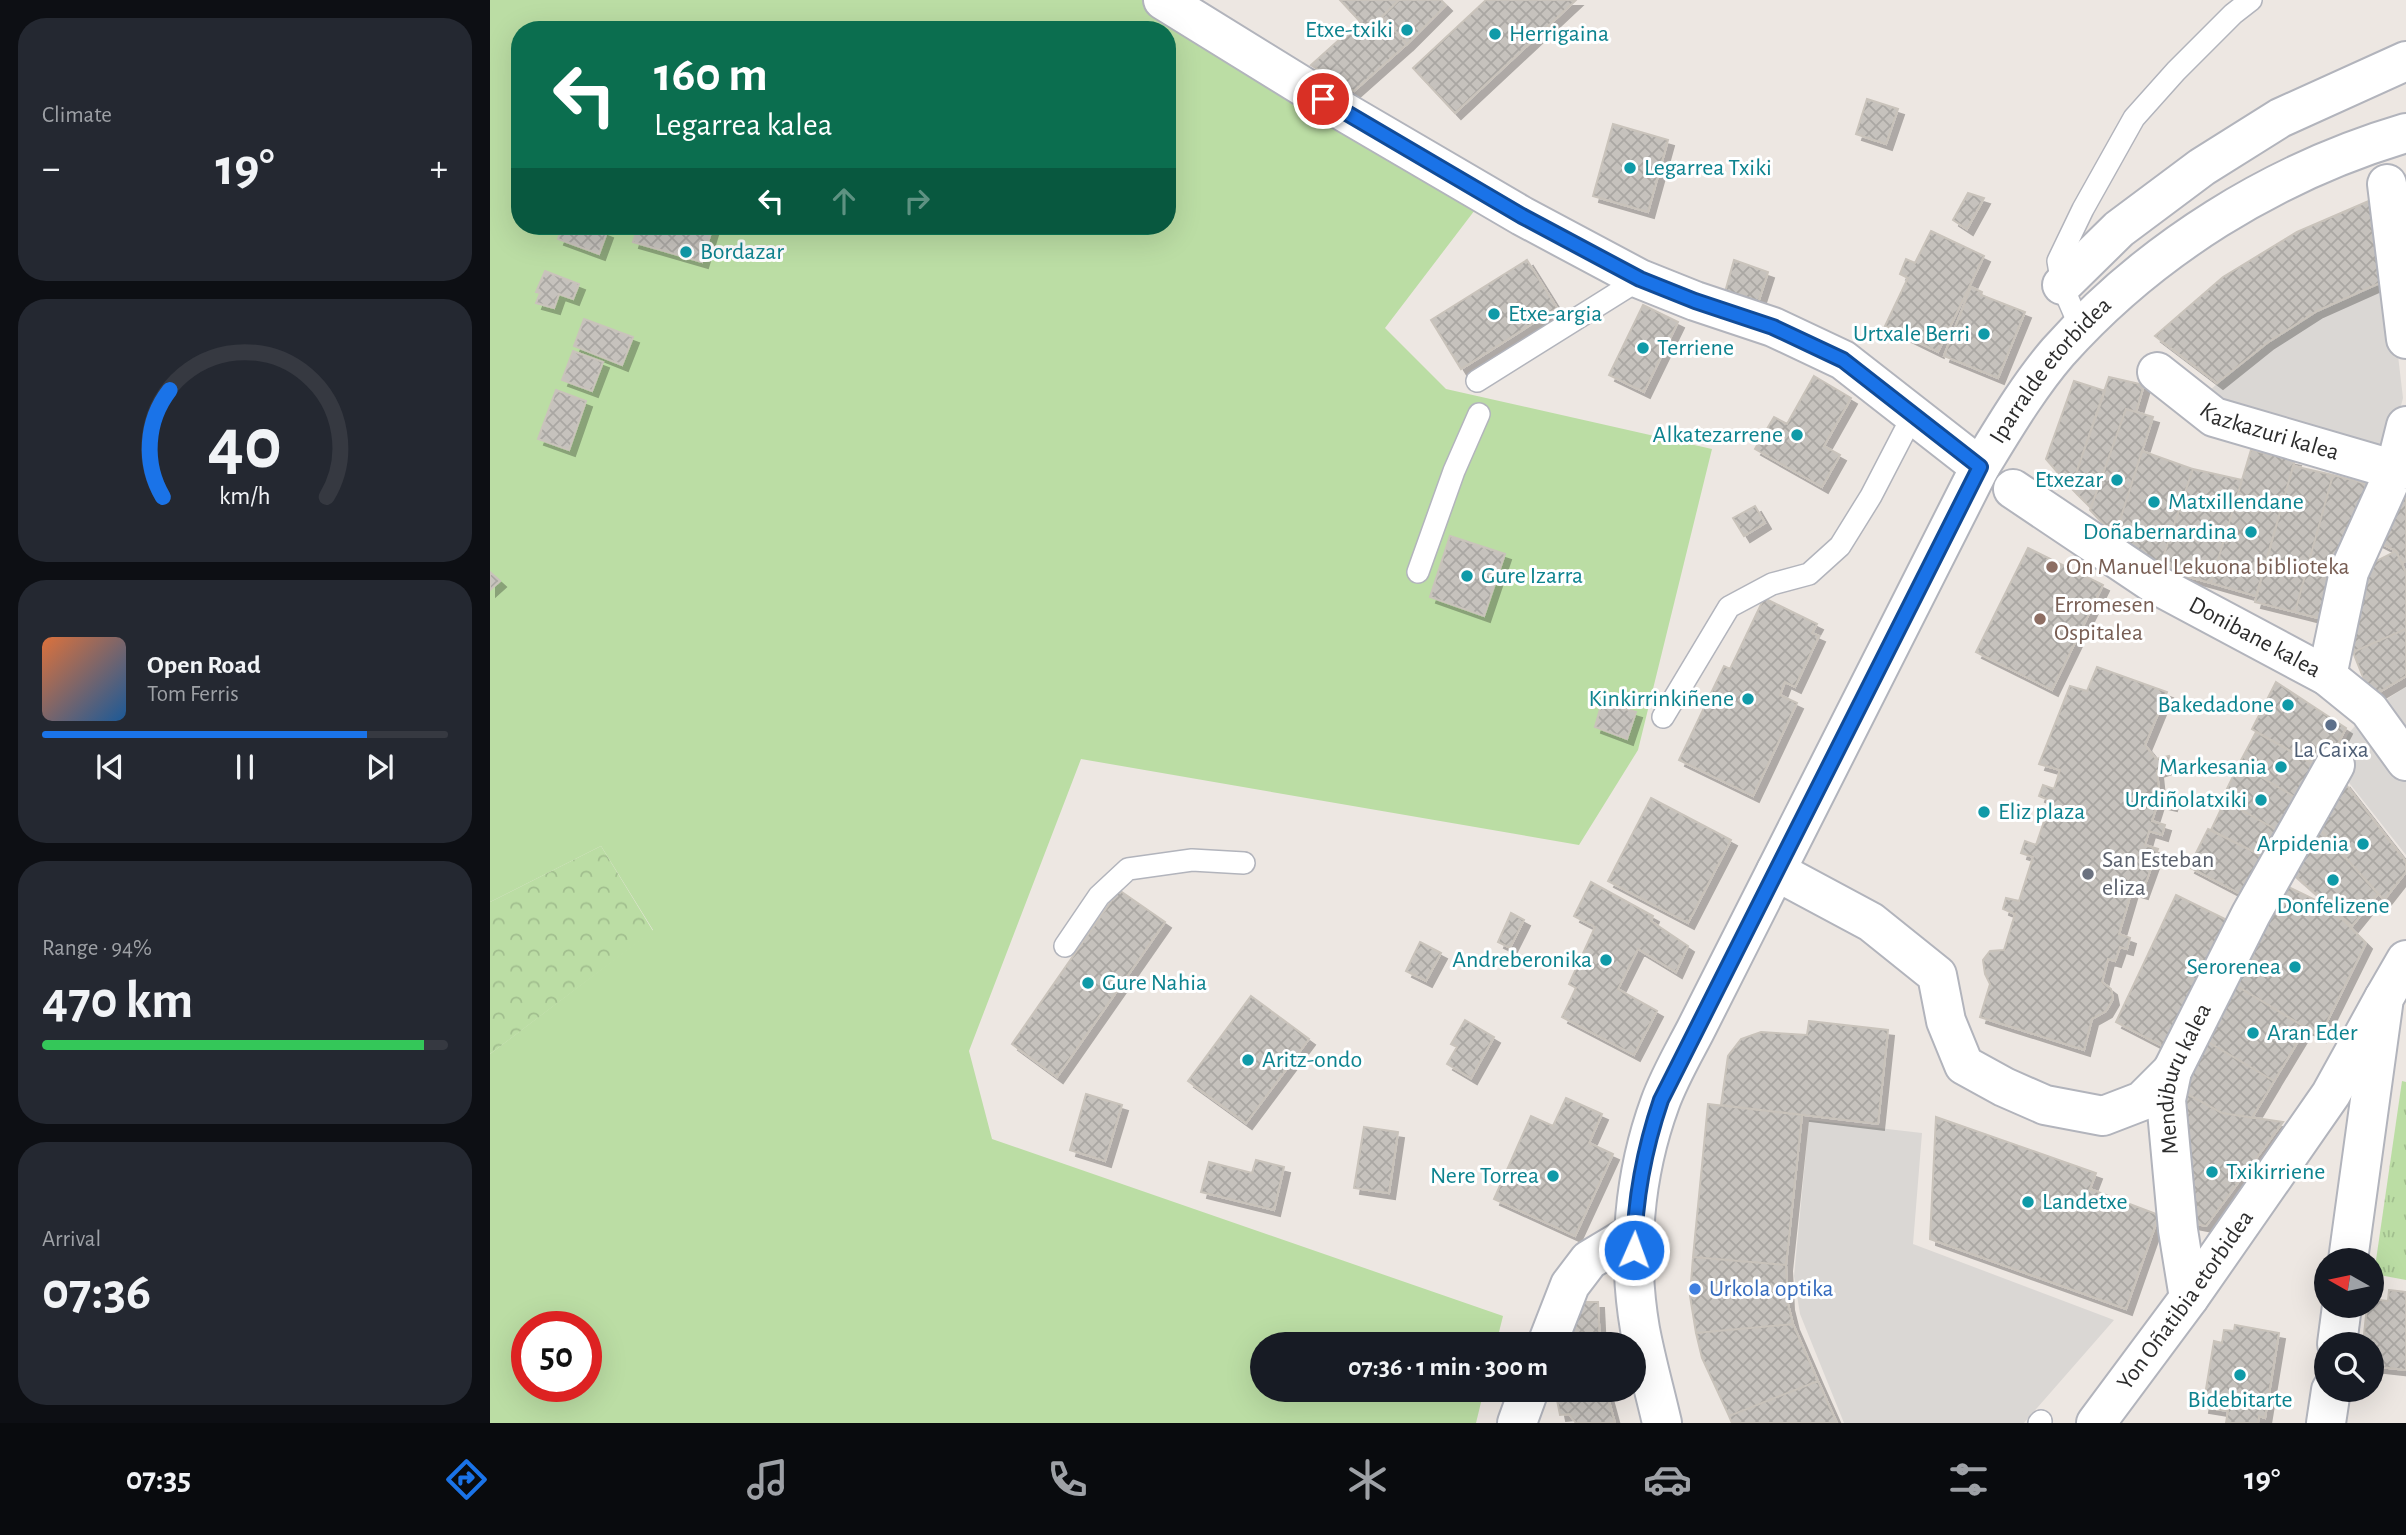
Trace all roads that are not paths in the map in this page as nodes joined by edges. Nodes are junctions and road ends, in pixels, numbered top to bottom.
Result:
1 (1163, 0) edge
2 (2251, 0) edge
3 (2406, 61) edge
4 (2406, 133) edge
5 (2386, 184) dead end
6 (1640, 279) junction
7 (2062, 285) junction
8 (2081, 329) junction
9 (2406, 339) edge
10 (2157, 372) dead end
11 (1477, 381) dead end
12 (1479, 414) dead end
13 (1913, 415) junction
14 (2406, 426) edge
15 (1980, 467) junction
16 (2400, 469) edge
17 (2013, 489) dead end
18 (1418, 572) dead end
19 (2327, 676) junction
20 (1663, 717) dead end
21 (2406, 761) edge
22 (2335, 765) dead end
23 (1244, 863) dead end
24 (1776, 871) junction
25 (1065, 946) dead end
26 (2406, 960) edge
27 (2384, 998) junction
28 (2172, 1071) junction
29 (1634, 1233) junction
30 (2350, 1248) edge
31 (2189, 1298) junction
32 (1640, 1331) junction
33 (1552, 1332) edge
34 (1525, 1402) edge
35 (2329, 1402) edge
36 (1517, 1423) edge
37 (1662, 1423) edge
38 (1679, 1423) edge
39 (2096, 1423) edge
40 (2326, 1423) edge

1 - 6 street
2 - 7 lane
3 - 7 street
4 - 8 street, Iparralde etorbidea
5 - 9 street
6 - 11 lane
6 - 13 street
7 - 8 lane
8 - 15 street, Iparralde etorbidea
10 - 16 street, Kazkazuri kalea
12 - 18 lane
13 - 15 street
13 - 20 lane
14 - 16 street
15 - 24 street, Iparralde etorbidea
16 - 19 street
17 - 19 street, Donibane kalea
19 - 21 street, Donibane kalea
22 - 28 street, Mendiburu kalea
23 - 25 lane
24 - 28 street
24 - 29 street, Iparralde etorbidea
26 - 27 street, Yon Oñatibia etorbidea
27 - 30 street
27 - 31 street, Yon Oñatibia etorbidea
28 - 31 street, Mendiburu kalea
29 - 32 street, Iparralde etorbidea
29 - 33 street
31 - 39 street, Yon Oñatibia etorbidea
32 - 37 street, Iparralde etorbidea
32 - 38 street, Iparralde etorbidea
34 - 36 street
35 - 40 street

